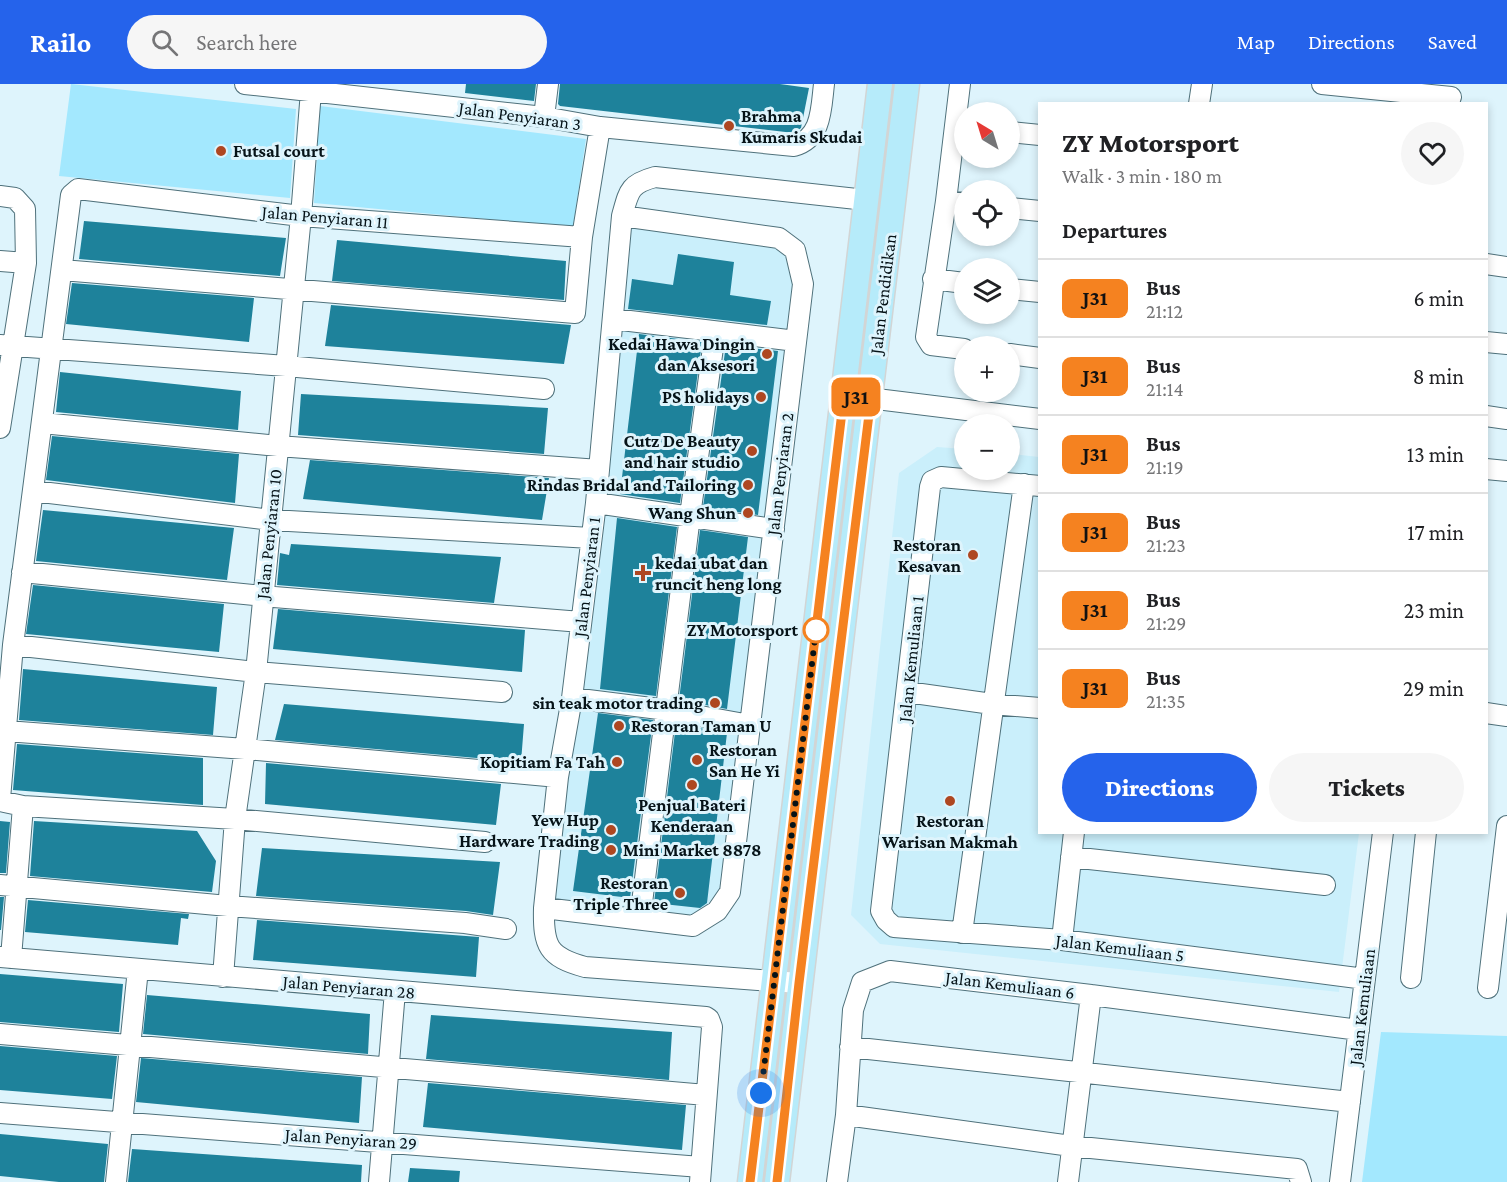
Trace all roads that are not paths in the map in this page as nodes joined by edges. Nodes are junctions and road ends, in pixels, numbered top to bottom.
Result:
1 (245, 84) edge
2 (548, 84) edge
3 (824, 84) edge
4 (879, 84) edge
5 (908, 84) edge
6 (960, 84) edge
7 (1202, 84) edge
8 (1322, 84) edge
9 (299, 88) edge
10 (1452, 95) edge
11 (960, 102) edge
12 (1199, 102) edge
13 (544, 117) junction
14 (600, 127) junction
15 (1020, 133) edge
16 (1038, 135) edge
17 (2, 196) edge
18 (866, 200) junction
19 (954, 206) edge
20 (1020, 209) edge
21 (1038, 211) edge
22 (301, 216) junction
23 (622, 216) junction
24 (582, 237) junction
25 (0, 261) edge
26 (26, 263) junction
27 (1488, 264) edge
28 (1507, 267) edge
29 (62, 270) junction
30 (933, 279) junction
31 (954, 282) edge
32 (294, 289) junction
33 (1020, 290) edge
34 (1038, 292) edge
35 (613, 319) junction
36 (715, 333) junction
37 (796, 341) junction
38 (1488, 342) edge
39 (1507, 344) edge
40 (6, 346) edge
41 (954, 348) edge
42 (52, 349) junction
43 (1020, 355) edge
44 (1038, 358) edge
45 (286, 366) junction
46 (544, 388) dead end
47 (844, 395) junction
48 (871, 398) junction
49 (1488, 417) edge
50 (1, 419) edge
51 (1038, 419) edge
52 (1507, 419) edge
53 (42, 423) junction
54 (278, 446) junction
55 (1488, 469) edge
56 (599, 470) junction
57 (1507, 471) edge
58 (1031, 485) edge
59 (33, 491) junction
60 (596, 503) junction
61 (690, 516) junction
62 (272, 520) junction
63 (774, 529) junction
64 (591, 538) junction
65 (22, 572) junction
66 (263, 596) junction
67 (580, 622) junction
68 (13, 645) junction
69 (256, 672) junction
70 (502, 692) dead end
71 (907, 692) junction
72 (572, 698) junction
73 (992, 704) junction
74 (1038, 708) edge
75 (667, 710) junction
76 (1488, 713) edge
77 (1507, 716) edge
78 (750, 725) junction
79 (6, 731) junction
80 (245, 749) junction
81 (558, 777) junction
82 (0, 800) edge
83 (23, 806) junction
84 (235, 819) junction
85 (1507, 826) edge
86 (1074, 834) edge
87 (1383, 834) edge
88 (1426, 834) edge
89 (485, 842) dead end
90 (1071, 857) junction
91 (1325, 885) dead end
92 (8, 886) edge
93 (228, 906) junction
94 (544, 908) junction
95 (881, 911) joint
96 (640, 919) junction
97 (506, 929) dead end
98 (962, 933) junction
99 (1062, 940) junction
100 (5, 958) edge
101 (138, 969) junction
102 (223, 977) junction
103 (1411, 978) dead end
104 (1365, 979) junction
105 (774, 981) junction
106 (799, 983) junction
107 (1488, 988) dead end
108 (395, 991) junction
109 (1091, 995) junction
110 (1359, 1030) junction
111 (0, 1034) edge
112 (130, 1046) junction
113 (850, 1047) junction
114 (389, 1068) junction
115 (1081, 1071) junction
116 (706, 1095) junction
117 (1350, 1102) junction
118 (0, 1113) edge
119 (846, 1115) junction
120 (122, 1122) junction
121 (383, 1142) junction
122 (1071, 1146) junction
123 (701, 1174) edge
124 (116, 1182) edge
125 (379, 1182) edge
126 (750, 1182) edge
127 (777, 1182) edge
128 (837, 1182) edge
129 (1068, 1182) edge
130 (1301, 1182) edge
131 (1340, 1182) edge

1 - 9 street, Jalan Penyiaran 3
2 - 13 street
3 - 14 street, Jalan Penyiaran 3
4 - 18 main road, Jalan Pendidikan
5 - 48 main road, Jalan Pendidikan
6 - 11 street
7 - 12 street
8 - 10 street
9 - 13 street, Jalan Penyiaran 3
9 - 22 street, Jalan Penyiaran 10
13 - 14 street, Jalan Penyiaran 3
14 - 24 street
15 - 16 street
17 - 26 street
18 - 23 street, Jalan Penyiaran 1
18 - 47 main road, Jalan Pendidikan
19 - 30 street
20 - 21 street
22 - 24 street, Jalan Penyiaran 11
22 - 29 street, Jalan Penyiaran 11
22 - 32 street, Jalan Penyiaran 10
23 - 35 street, Jalan Penyiaran 1
23 - 37 street, Jalan Penyiaran 2
24 - 32 street
25 - 26 street
26 - 40 street
27 - 28 street
29 - 32 street
29 - 42 street
30 - 31 street
30 - 41 street
32 - 45 street, Jalan Penyiaran 10
33 - 34 street
35 - 36 street
35 - 56 street, Jalan Penyiaran 1
36 - 37 street
36 - 61 street
37 - 63 street, Jalan Penyiaran 2
38 - 39 street
40 - 42 street
40 - 50 street
42 - 45 street
42 - 53 street
43 - 44 street
45 - 46 street
45 - 54 street, Jalan Penyiaran 10
47 - 48 street
47 - 105 main road, Jalan Pendidikan
48 - 51 street
48 - 106 main road, Jalan Pendidikan
49 - 52 street
53 - 54 street
53 - 59 street
54 - 56 street
54 - 62 street, Jalan Penyiaran 10
55 - 57 street
56 - 60 street, Jalan Penyiaran 1
58 - 71 street, Jalan Kemuliaan 1
58 - 73 street
59 - 62 street
59 - 65 street
60 - 61 street
60 - 64 street, Jalan Penyiaran 1
61 - 63 street
61 - 75 street
62 - 64 street
62 - 66 street, Jalan Penyiaran 10
63 - 78 street, Jalan Penyiaran 2
64 - 67 street, Jalan Penyiaran 1
65 - 66 street
65 - 68 street
66 - 67 street
66 - 69 street, Jalan Penyiaran 10
67 - 72 street, Jalan Penyiaran 1
68 - 69 street
68 - 79 street
69 - 70 street
69 - 80 street, Jalan Penyiaran 10
71 - 73 street
71 - 95 street, Jalan Kemuliaan 1
72 - 75 street
72 - 81 street, Jalan Penyiaran 1
73 - 74 street
73 - 98 street
75 - 78 street
75 - 96 street
76 - 77 street
78 - 96 street, Jalan Penyiaran 2
79 - 80 street
79 - 82 street
80 - 81 street
80 - 84 street, Jalan Penyiaran 10
81 - 94 street, Jalan Penyiaran 1
82 - 83 street
83 - 84 street
83 - 92 street
84 - 89 street
84 - 93 street, Jalan Penyiaran 10
85 - 107 street
86 - 90 street
87 - 104 street, Jalan Kemuliaan
88 - 103 street
90 - 91 street
90 - 99 street
92 - 93 street
92 - 100 street
93 - 97 street
93 - 102 street, Jalan Penyiaran 10
94 - 96 street, Jalan Penyiaran 2
94 - 105 street, Jalan Penyiaran 1
95 - 98 street, Jalan Kemuliaan 5
98 - 99 street, Jalan Kemuliaan 5
99 - 104 street, Jalan Kemuliaan 5
100 - 101 street, Jalan Penyiaran 28
101 - 102 street, Jalan Penyiaran 28
101 - 112 street
102 - 108 street, Jalan Penyiaran 28
104 - 110 street, Jalan Kemuliaan
105 - 106 street, Jalan Penyiaran 1
105 - 126 main road, Jalan Pendidikan
106 - 127 main road, Jalan Pendidikan
108 - 114 street
108 - 116 street, Jalan Penyiaran 28
109 - 110 street, Jalan Kemuliaan 6
109 - 113 street, Jalan Kemuliaan 6
109 - 115 street
110 - 117 street, Jalan Kemuliaan
111 - 112 street
112 - 114 street
112 - 120 street
113 - 115 street
113 - 119 street, Jalan Kemuliaan 6
114 - 116 street
114 - 121 street
115 - 117 street
115 - 122 street
116 - 123 street
117 - 131 street, Jalan Kemuliaan
118 - 120 street, Jalan Penyiaran 29
119 - 122 street
119 - 128 street, Jalan Kemuliaan 6
120 - 121 street, Jalan Penyiaran 29
120 - 124 street
121 - 123 street, Jalan Penyiaran 29
121 - 125 street
122 - 129 street
122 - 130 street

